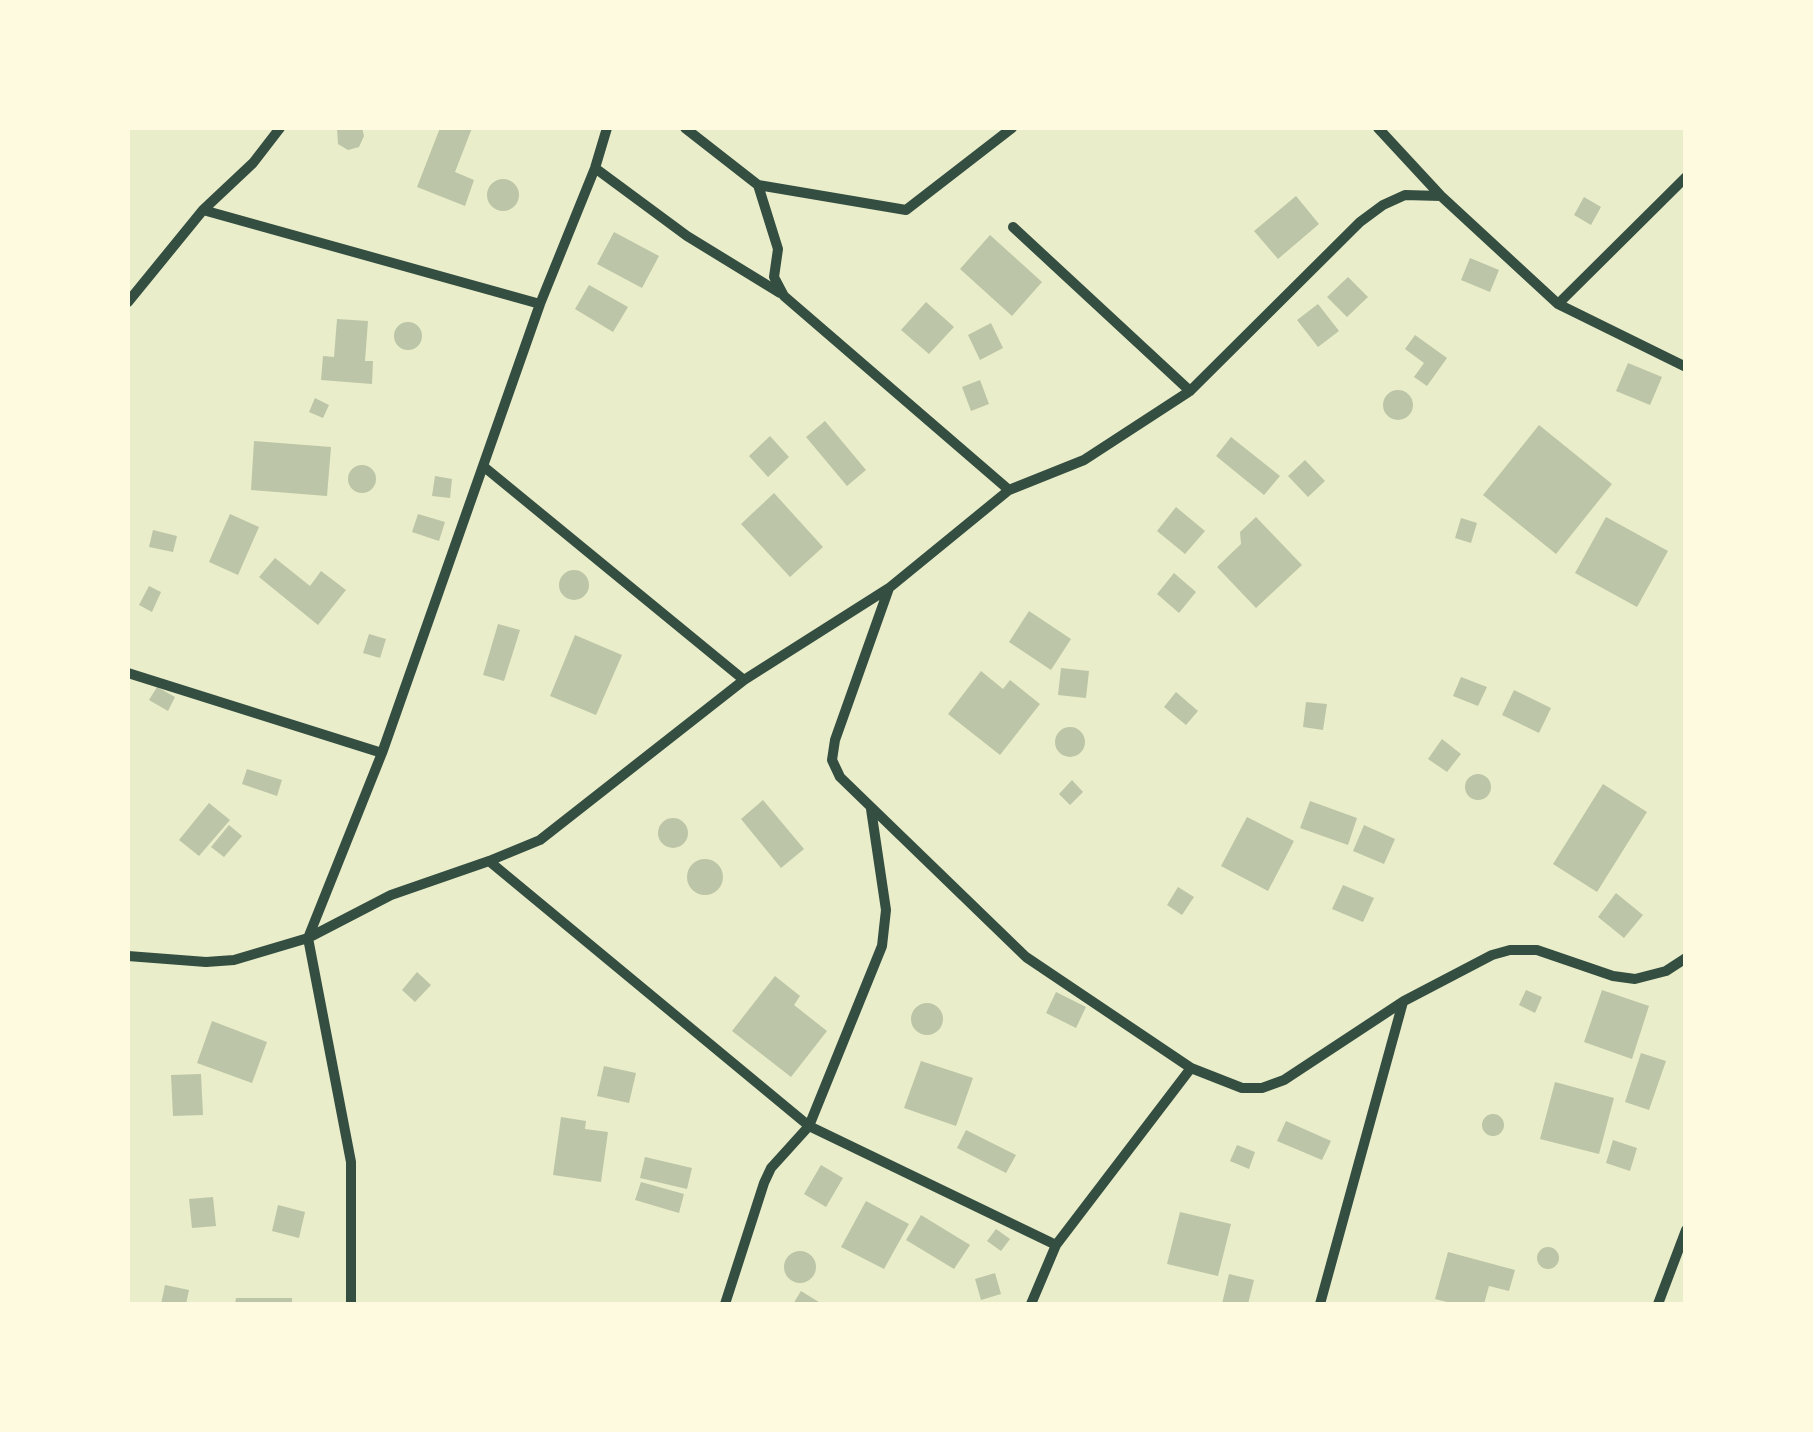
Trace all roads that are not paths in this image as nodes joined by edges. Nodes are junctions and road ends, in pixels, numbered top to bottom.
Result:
1 (280, 128) edge
2 (607, 128) edge
3 (685, 128) edge
4 (1012, 128) edge
5 (1378, 128) edge
6 (594, 168) junction
7 (1686, 177) edge
8 (758, 185) junction
9 (1441, 196) junction
10 (203, 210) junction
11 (1012, 227) dead end
12 (784, 296) junction
13 (128, 302) edge
14 (540, 304) junction
15 (1558, 304) junction
16 (1686, 368) edge
17 (1190, 391) junction
18 (483, 466) junction
19 (1008, 490) junction
20 (889, 588) junction
21 (128, 673) edge
22 (744, 680) junction
23 (382, 753) junction
24 (870, 807) junction
25 (488, 862) junction
26 (308, 938) junction
27 (128, 956) edge
28 (1686, 958) edge
29 (1404, 1002) junction
30 (1191, 1068) junction
31 (809, 1126) junction
32 (1686, 1230) edge
33 (1056, 1246) junction
34 (351, 1304) edge
35 (725, 1304) edge
36 (1031, 1304) edge
37 (1320, 1304) edge
38 (1658, 1304) edge

1 - 10 street
2 - 6 street
3 - 8 street
4 - 8 street
5 - 9 street
6 - 12 street
6 - 14 street
7 - 15 street
8 - 12 street
9 - 15 street
9 - 17 street
10 - 13 street
10 - 14 street
11 - 17 street
12 - 19 street
14 - 18 street
15 - 16 street
17 - 19 street
18 - 22 street
18 - 23 street
19 - 20 street
20 - 22 street
20 - 24 street
21 - 23 street
22 - 25 street
23 - 26 street
24 - 30 street
24 - 31 street
25 - 26 street
25 - 31 street
26 - 27 street
26 - 34 street
28 - 29 street
29 - 30 street
29 - 37 street
30 - 33 street
31 - 33 street
31 - 35 street
32 - 38 street
33 - 36 street

